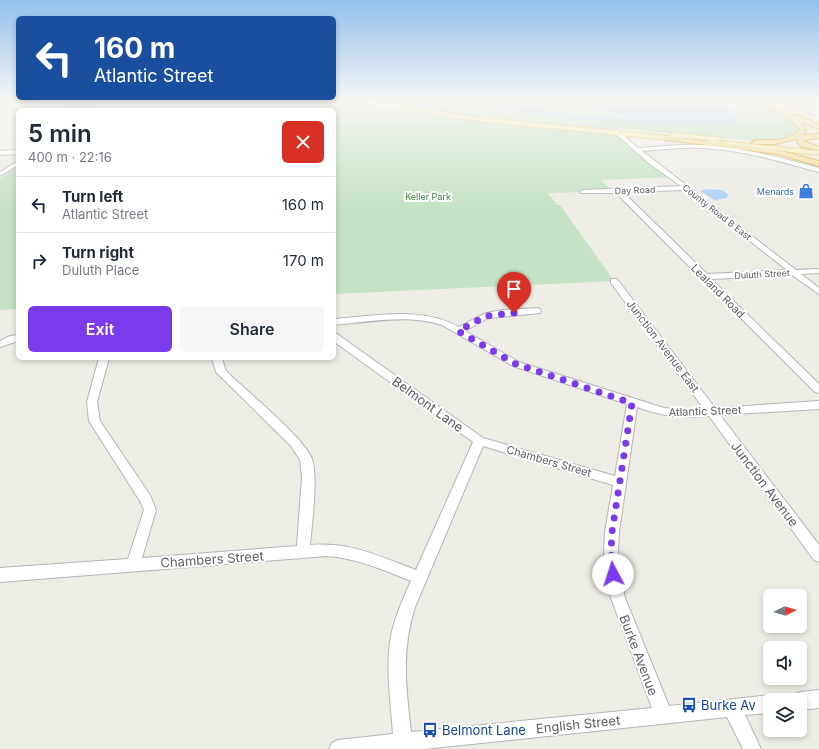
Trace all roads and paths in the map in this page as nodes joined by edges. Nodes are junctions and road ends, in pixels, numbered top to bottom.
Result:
1 (621, 135) edge
2 (642, 135) edge
3 (655, 135) edge
4 (797, 135) edge
5 (819, 136) edge
6 (666, 138) junction
7 (730, 141) junction
8 (638, 150) junction
9 (819, 151) edge
10 (0, 153) edge
11 (16, 154) edge
12 (16, 160) edge
13 (16, 164) edge
14 (819, 164) edge
15 (819, 170) edge
16 (2, 172) edge
17 (687, 188) junction
18 (617, 190) junction
19 (583, 192) dead end
20 (794, 272) junction
21 (819, 272) edge
22 (704, 277) junction
23 (614, 281) dead end
24 (819, 292) edge
25 (537, 311) dead end
26 (336, 322) edge
27 (458, 331) junction
28 (15, 338) edge
29 (336, 338) edge
30 (0, 344) edge
31 (103, 360) edge
32 (218, 360) edge
33 (819, 390) edge
34 (632, 403) junction
35 (819, 405) edge
36 (712, 412) junction
37 (479, 441) junction
38 (620, 482) junction
39 (303, 552) junction
40 (819, 556) edge
41 (133, 565) junction
42 (0, 575) edge
43 (420, 578) junction
44 (819, 699) edge
45 (807, 700) edge
46 (763, 705) edge
47 (732, 708) junction
48 (664, 716) junction
49 (403, 742) junction
50 (338, 749) edge
51 (752, 749) edge

1 - 8 street, County Road B East
2 - 6 main road
3 - 7 main road
4 - 7 highway
5 - 9 highway
6 - 9 main road
6 - 14 highway
7 - 9 main road
8 - 15 street
8 - 17 street, County Road B East
10 - 11 street
12 - 16 street
13 - 16 street
17 - 18 street, Day Road
17 - 20 street, County Road B East
18 - 19 street, Day Road
18 - 22 street, Lealand Road
20 - 21 street, Duluth Street
20 - 22 street, Duluth Street
20 - 24 street, County Road B East
22 - 33 street, Lealand Road
23 - 36 street, Junction Avenue East
25 - 27 street
26 - 27 street, Atlantic Street
27 - 34 street, Atlantic Street
28 - 30 street
29 - 37 street, Belmont Lane
31 - 41 street
32 - 39 street
34 - 36 street, Atlantic Street
34 - 38 street, Burke Avenue
35 - 36 street, Atlantic Street
36 - 40 street, Junction Avenue
37 - 38 street, Chambers Street
37 - 43 street
38 - 48 street, Burke Avenue
39 - 41 street, Chambers Street
39 - 43 street, Chambers Street
41 - 42 street, Chambers Street
43 - 49 street
44 - 45 street
46 - 47 street, English Street
47 - 48 street, English Street
47 - 51 street
48 - 49 street, English Street
49 - 50 street, English Street

